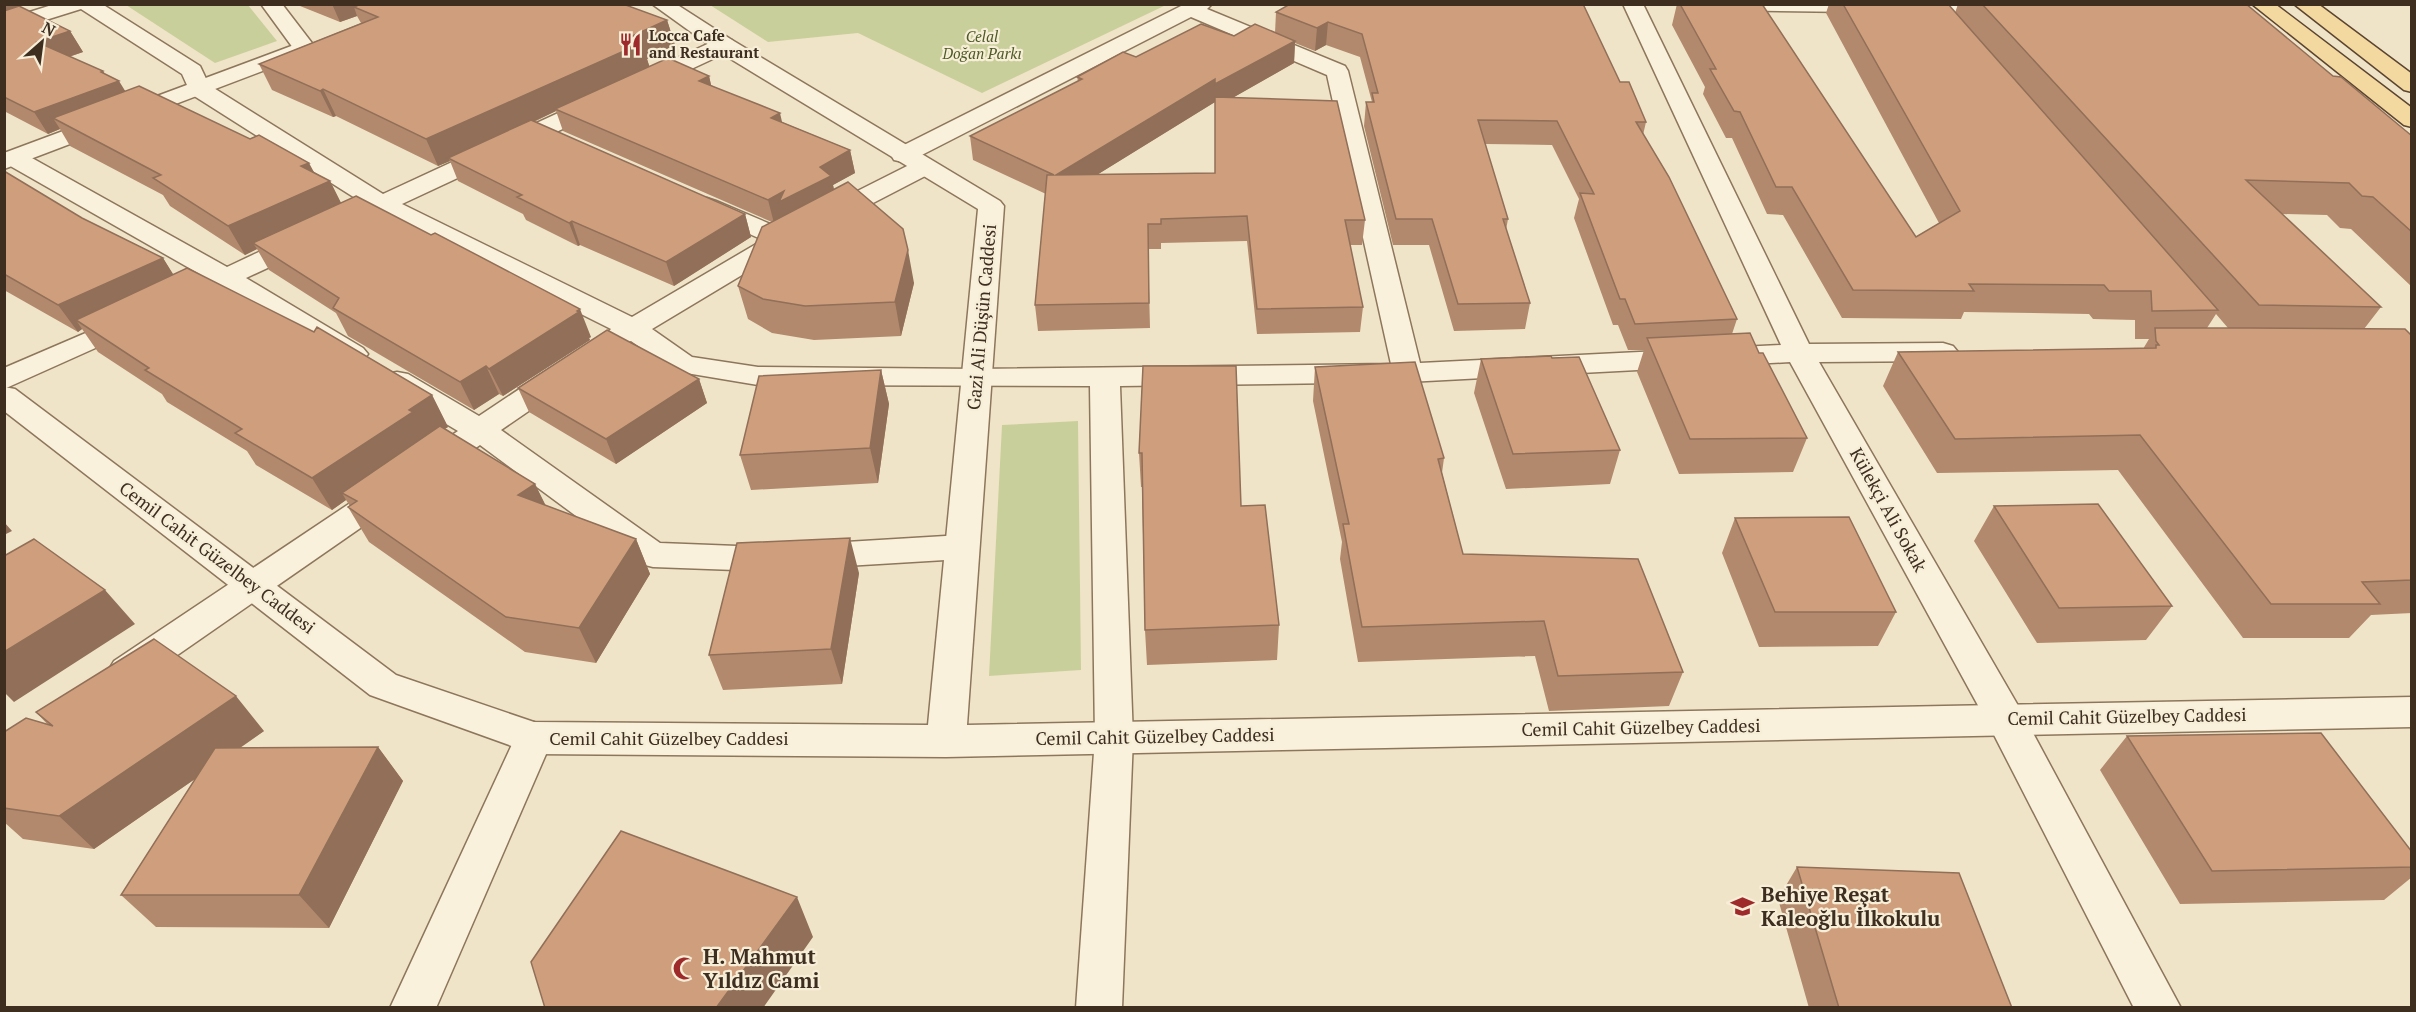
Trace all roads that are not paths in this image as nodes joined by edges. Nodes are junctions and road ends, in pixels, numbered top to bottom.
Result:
1 (77, 4) edge
2 (87, 4) edge
3 (271, 4) edge
4 (662, 4) edge
5 (1633, 4) edge
6 (1715, 4) edge
7 (2304, 4) edge
8 (1932, 6) edge
9 (1197, 7) edge
10 (2026, 8) edge
11 (2259, 8) edge
12 (4, 27) edge
13 (1956, 34) edge
14 (326, 39) edge
15 (724, 45) junction
16 (304, 47) junction
17 (2412, 84) edge
18 (199, 89) junction
19 (2412, 120) edge
20 (539, 131) junction
21 (571, 145) edge
22 (9, 160) edge
23 (913, 161) junction
24 (687, 197) edge
25 (381, 204) junction
26 (783, 239) junction
27 (225, 277) junction
28 (183, 297) edge
29 (151, 312) edge
30 (632, 327) junction
31 (1966, 352) edge
32 (1799, 353) junction
33 (1408, 373) junction
34 (1105, 376) junction
35 (977, 378) junction
36 (4, 380) edge
37 (4, 396) edge
38 (478, 429) junction
39 (962, 547) junction
40 (252, 586) junction
41 (104, 687) edge
42 (2412, 712) edge
43 (2006, 720) junction
44 (534, 738) junction
45 (1114, 738) junction
46 (946, 741) junction
47 (413, 1008) edge
48 (1099, 1008) edge
49 (2158, 1008) edge

1 - 12 street
2 - 18 street
3 - 16 street
4 - 15 street, Gazi Ali Düşün Caddesi
5 - 32 street, Külekçi Ali Sokak
6 - 8 street
7 - 17 main road
8 - 10 street
8 - 13 street
9 - 23 street
9 - 33 street
11 - 19 main road
14 - 16 street
15 - 20 street
15 - 23 street, Gazi Ali Düşün Caddesi
16 - 18 street
18 - 22 street
18 - 25 street
20 - 21 street
20 - 25 street
22 - 27 street
23 - 26 street
23 - 35 street, Gazi Ali Düşün Caddesi
24 - 26 street
25 - 27 street
25 - 30 street
26 - 30 street
27 - 28 street
27 - 38 street
29 - 36 street
30 - 35 street
30 - 38 street
31 - 32 street
32 - 33 street
32 - 43 street, Külekçi Ali Sokak
33 - 34 street
34 - 35 street
34 - 45 street
35 - 39 street, Gazi Ali Düşün Caddesi
37 - 40 street, Cemil Cahit Güzelbey Caddesi
38 - 39 street
38 - 40 street
39 - 46 street, Gazi Ali Düşün Caddesi
40 - 41 street
40 - 44 street, Cemil Cahit Güzelbey Caddesi
42 - 43 street, Cemil Cahit Güzelbey Caddesi
43 - 45 street, Cemil Cahit Güzelbey Caddesi
43 - 49 street, Külekçi Ali Sokak
44 - 46 street, Cemil Cahit Güzelbey Caddesi
44 - 47 street
45 - 46 street, Cemil Cahit Güzelbey Caddesi
45 - 48 street

